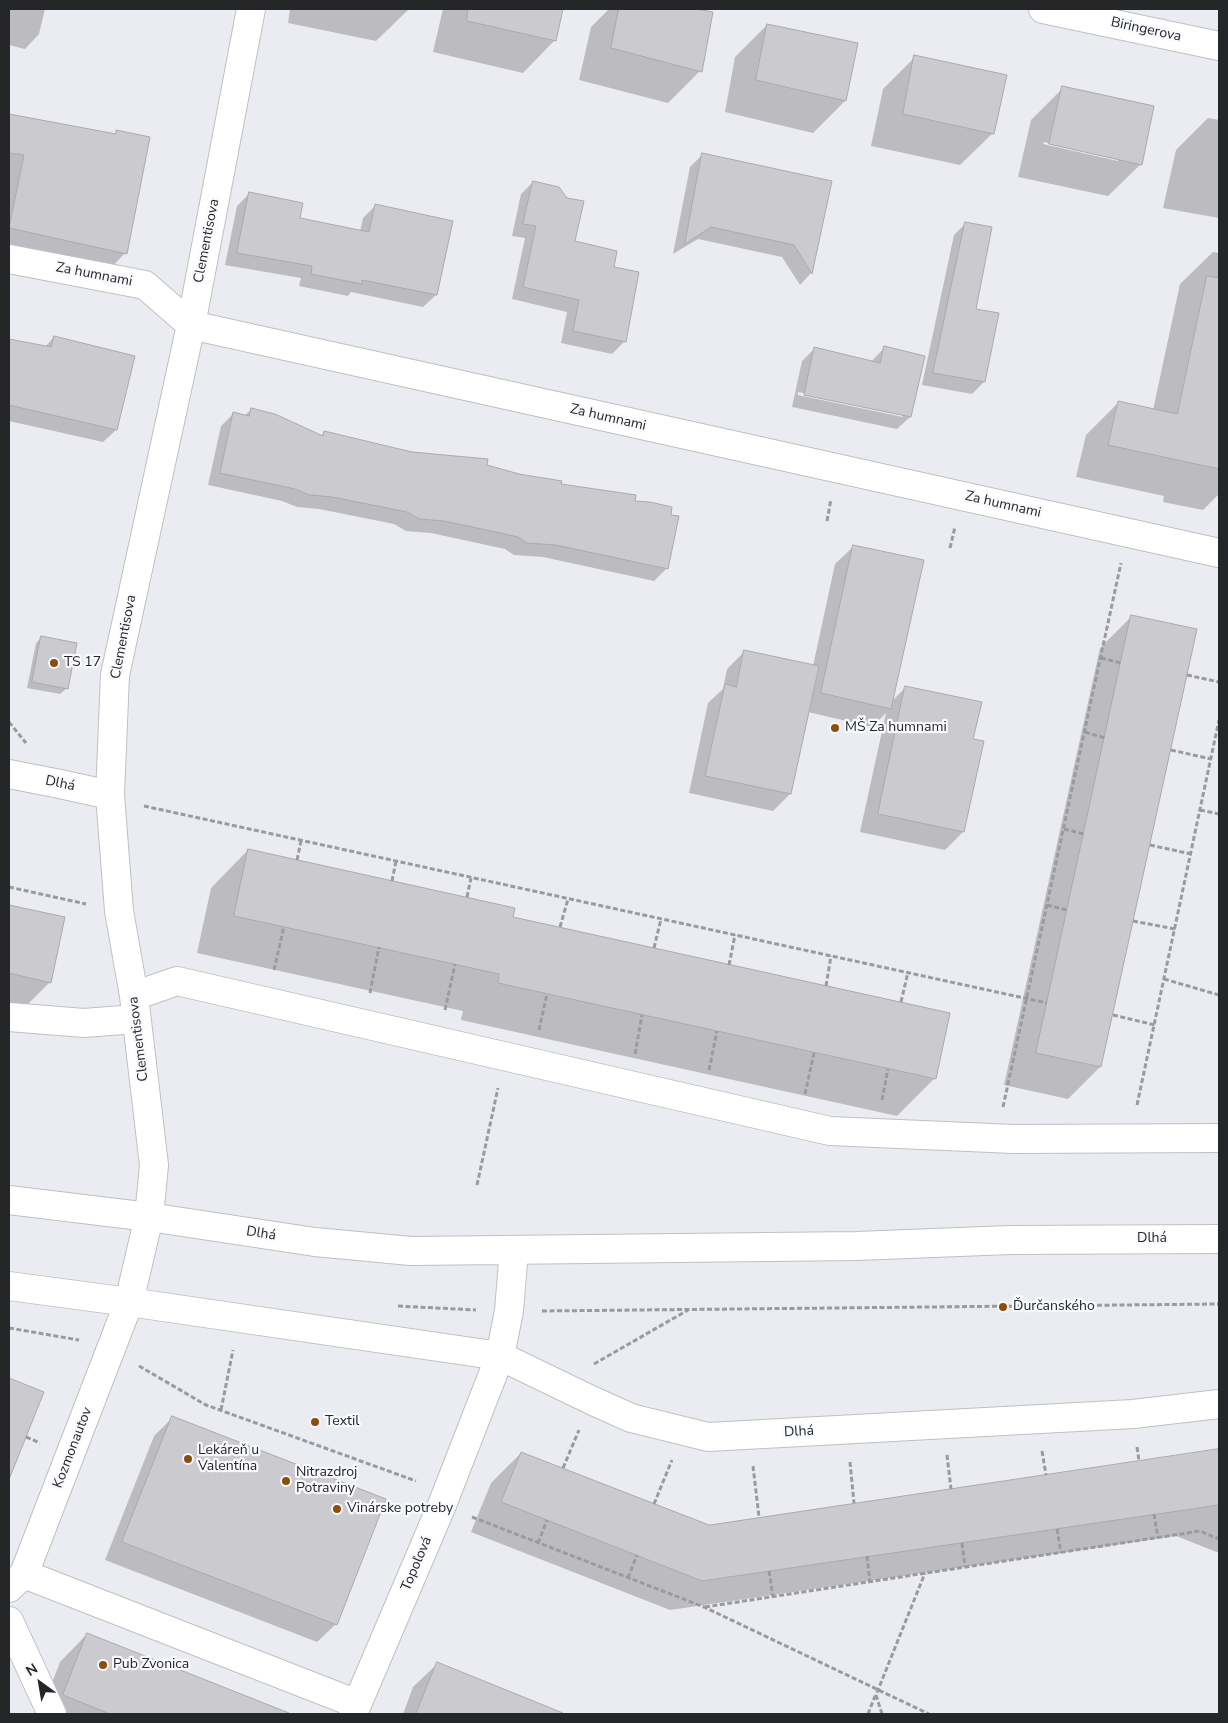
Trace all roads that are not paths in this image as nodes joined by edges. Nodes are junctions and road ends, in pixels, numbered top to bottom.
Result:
1 (251, 9) edge
2 (1043, 9) edge
3 (1219, 46) edge
4 (9, 259) edge
5 (191, 325) junction
6 (1219, 554) edge
7 (9, 774) edge
8 (110, 795) junction
9 (135, 1008) junction
10 (9, 1018) edge
11 (1219, 1138) edge
12 (9, 1200) edge
13 (149, 1217) junction
14 (1219, 1239) edge
15 (514, 1250) junction
16 (9, 1286) edge
17 (129, 1302) junction
18 (500, 1356) junction
19 (1219, 1404) edge
20 (16, 1581) edge
21 (9, 1621) edge
22 (355, 1709) edge
23 (52, 1714) edge

1 - 5 street, Clementisova
2 - 3 street, Biringerova
4 - 5 street, Za humnami
5 - 6 street, Za humnami
5 - 8 street, Clementisova
7 - 8 street, Dlhá
8 - 9 street, Clementisova
9 - 10 street
9 - 11 street
9 - 13 street, Clementisova
12 - 13 street, Dlhá
13 - 15 street, Dlhá
13 - 17 street, Clementisova
14 - 15 street, Dlhá
15 - 18 street
16 - 17 street, Dlhá
17 - 18 street, Dlhá
17 - 20 street, Kozmonautov
18 - 19 street, Dlhá
18 - 22 street, Topoľová
20 - 22 street
21 - 23 street

